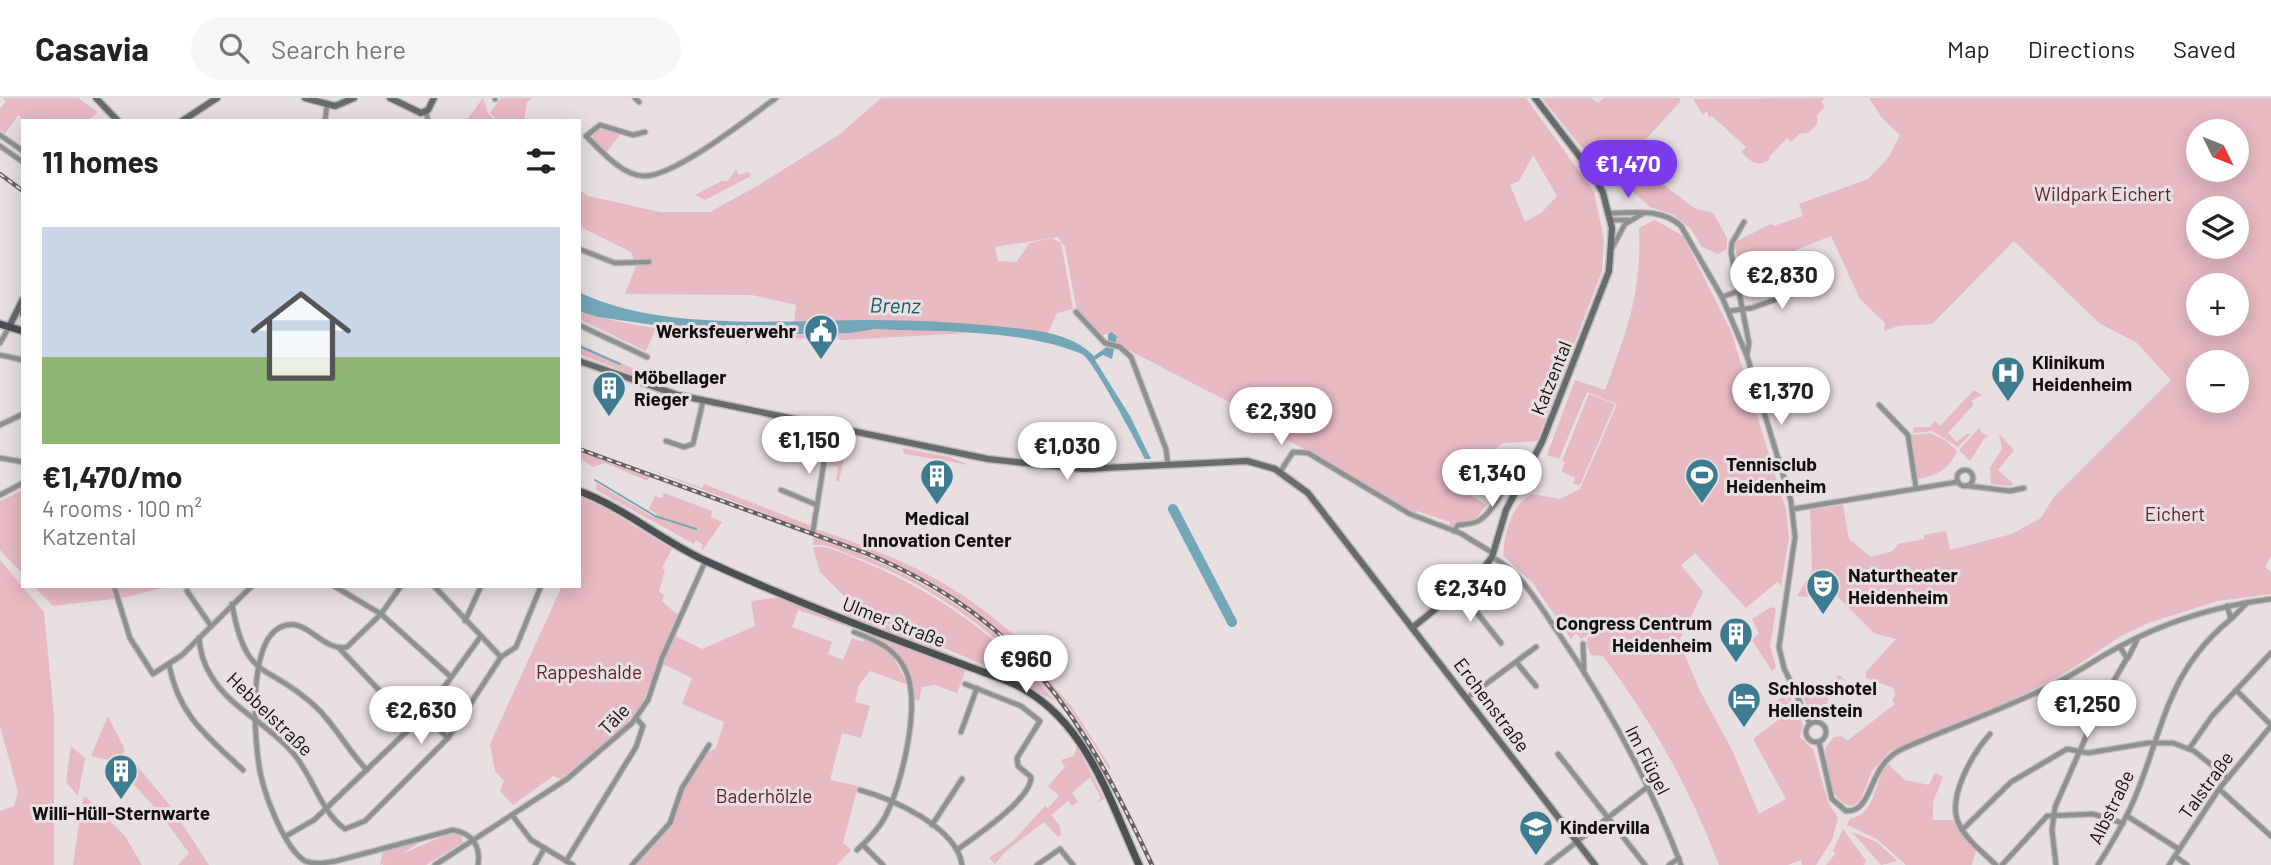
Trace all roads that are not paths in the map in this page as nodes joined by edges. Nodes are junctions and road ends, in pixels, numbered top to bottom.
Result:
1 (96, 98) edge
2 (217, 98) edge
3 (307, 98) edge
4 (354, 98) edge
5 (390, 98) edge
6 (434, 98) edge
7 (776, 98) edge
8 (1535, 98) edge
9 (322, 102) edge
10 (426, 112) junction
11 (116, 119) edge
12 (185, 119) edge
13 (428, 119) edge
14 (645, 132) dead end
15 (0, 135) edge
16 (0, 146) edge
17 (21, 150) edge
18 (21, 161) edge
19 (1644, 214) junction
20 (1610, 217) junction
21 (1630, 220) junction
22 (1744, 222) dead end
23 (1612, 249) junction
24 (581, 250) edge
25 (649, 262) dead end
26 (1813, 286) dead end
27 (1739, 291) junction
28 (1722, 297) junction
29 (21, 303) edge
30 (1743, 309) junction
31 (1076, 312) dead end
32 (1729, 312) junction
33 (0, 324) edge
34 (581, 326) edge
35 (9, 327) junction
36 (21, 330) edge
37 (0, 343) edge
38 (0, 355) edge
39 (1747, 356) junction
40 (647, 358) dead end
41 (21, 360) edge
42 (581, 362) edge
43 (704, 400) junction
44 (1879, 405) dead end
45 (21, 415) edge
46 (830, 424) junction
47 (0, 425) edge
48 (666, 441) dead end
49 (1511, 455) dead end
50 (0, 458) edge
51 (21, 462) edge
52 (1168, 466) junction
53 (1280, 471) junction
54 (1957, 482) junction
55 (1971, 483) junction
56 (21, 485) edge
57 (1916, 488) junction
58 (2024, 488) dead end
59 (781, 491) dead end
60 (581, 492) edge
61 (0, 495) edge
62 (817, 505) junction
63 (1793, 509) junction
64 (813, 531) dead end
65 (1454, 531) junction
66 (1493, 555) junction
67 (706, 561) junction
68 (115, 588) edge
69 (249, 588) edge
70 (337, 588) edge
71 (400, 588) edge
72 (436, 588) edge
73 (480, 588) edge
74 (540, 588) edge
75 (1459, 590) junction
76 (187, 591) dead end
77 (2271, 599) edge
78 (2247, 602) junction
79 (232, 603) junction
80 (2227, 606) junction
81 (382, 614) junction
82 (2231, 619) junction
83 (465, 621) junction
84 (211, 626) junction
85 (1412, 628) junction
86 (854, 632) dead end
87 (481, 636) junction
88 (2138, 637) junction
89 (199, 638) junction
90 (1501, 643) dead end
91 (1583, 645) dead end
92 (2120, 646) junction
93 (1536, 647) dead end
94 (339, 648) junction
95 (2271, 653) edge
96 (501, 657) junction
97 (2127, 658) junction
98 (1517, 663) junction
99 (169, 664) junction
100 (258, 668) junction
101 (1584, 670) junction
102 (451, 677) junction
103 (965, 684) dead end
104 (1536, 686) dead end
105 (977, 688) junction
106 (2236, 690) junction
107 (1467, 698) junction
108 (424, 715) junction
109 (636, 718) junction
110 (256, 720) junction
111 (1810, 723) junction
112 (2271, 725) edge
113 (412, 726) junction
114 (961, 732) dead end
115 (1990, 734) dead end
116 (448, 738) junction
117 (1819, 742) junction
118 (2154, 742) junction
119 (709, 745) dead end
120 (2189, 749) junction
121 (2079, 751) junction
122 (1558, 754) dead end
123 (243, 770) dead end
124 (368, 770) junction
125 (2228, 778) junction
126 (962, 779) dead end
127 (1646, 788) junction
128 (2219, 789) junction
129 (860, 790) dead end
130 (892, 801) junction
131 (327, 808) junction
132 (512, 815) junction
133 (2053, 815) junction
134 (2127, 816) junction
135 (1608, 818) junction
136 (2123, 823) junction
137 (932, 825) junction
138 (1962, 830) junction
139 (286, 836) junction
140 (2271, 836) edge
141 (473, 840) junction
142 (1577, 842) junction
143 (863, 845) junction
144 (2177, 848) junction
145 (544, 849) junction
146 (857, 850) dead end
147 (957, 850) junction
148 (2175, 856) junction
149 (1679, 858) junction
150 (566, 861) junction
151 (2100, 864) edge
152 (435, 865) edge
153 (478, 865) edge
154 (535, 865) edge
155 (572, 865) edge
156 (632, 865) edge
157 (883, 865) edge
158 (962, 865) edge
159 (1037, 865) edge
160 (1073, 865) edge
161 (1139, 865) edge
162 (1547, 865) edge
163 (1595, 865) edge
164 (1645, 865) edge
165 (1669, 865) edge
166 (1681, 865) edge
167 (1996, 865) edge
168 (2002, 865) edge
169 (2056, 865) edge
170 (2169, 865) edge
171 (2187, 865) edge

1 - 11 main road
2 - 12 main road
3 - 9 main road
4 - 9 main road
5 - 10 main road
6 - 10 main road
7 - 14 street
8 - 20 main road
10 - 13 street
15 - 17 street
16 - 18 street
19 - 20 street
19 - 21 street
19 - 28 street
20 - 21 street
20 - 23 main road, Katzental
21 - 23 street, Katzental
22 - 27 street
23 - 66 main road, Katzental
24 - 25 street
26 - 30 street
27 - 28 street
27 - 30 street
28 - 32 street
29 - 35 main road
30 - 32 street
30 - 39 street
31 - 52 street
32 - 39 street
33 - 35 main road
34 - 40 street
35 - 36 main road
35 - 37 street
38 - 41 street
39 - 63 street
42 - 43 main road
43 - 46 main road
43 - 48 street
44 - 57 street
45 - 47 street
46 - 52 main road
46 - 62 street
49 - 65 street
50 - 51 street
52 - 53 main road
53 - 65 street, Im Flügel
53 - 85 main road, Erchenstraße
54 - 55 street
54 - 55 street
54 - 57 street
55 - 58 street
56 - 61 street
57 - 63 street
59 - 62 street
60 - 67 main road, Ulmer Straße
62 - 64 street
63 - 111 street
65 - 66 street, Im Flügel
66 - 75 main road
66 - 101 street, Im Flügel
67 - 109 street, Täle
67 - 161 main road, Ulmer Straße
68 - 99 street
69 - 79 street
70 - 81 street
71 - 81 street
72 - 83 street
73 - 83 street
74 - 96 street
75 - 85 main road
75 - 90 street
76 - 84 street
77 - 78 street
78 - 80 street
78 - 82 street, Albstraße
79 - 84 street
79 - 100 street
80 - 82 street
80 - 88 street
81 - 94 street
81 - 102 street
82 - 118 street, Albstraße
83 - 87 street
84 - 89 street
85 - 107 main road, Erchenstraße
86 - 130 street
87 - 96 street
87 - 102 street
88 - 92 street
88 - 97 street
89 - 99 street
89 - 110 street, Hebbelstraße
91 - 101 street, Im Flügel
92 - 97 street
92 - 117 street
93 - 98 street
94 - 100 street
94 - 113 street
95 - 106 street
96 - 116 street
97 - 121 street
98 - 104 street
98 - 107 street
99 - 123 street
100 - 110 street
100 - 124 street
101 - 127 street, Im Flügel
102 - 108 street
103 - 105 street
105 - 114 street
105 - 147 street
106 - 112 street
106 - 120 street
107 - 142 main road, Erchenstraße
108 - 113 street
108 - 116 street
109 - 132 street, Täle
109 - 150 street
110 - 131 street, Hebbelstraße
110 - 139 street
111 - 117 street
111 - 117 street
112 - 125 street, Talstraße
113 - 124 street
115 - 138 street
116 - 131 street
118 - 120 street
118 - 121 street
118 - 134 street, Albstraße
119 - 156 street
120 - 125 street
121 - 133 street
121 - 138 street
122 - 135 street
124 - 131 street
125 - 128 street, Talstraße
126 - 137 street
127 - 135 street
127 - 149 street, Im Flügel
128 - 140 street
128 - 144 street, Talstraße
129 - 130 street
130 - 137 street
130 - 143 street
131 - 139 street
132 - 141 street, Täle
132 - 145 street
133 - 136 street
133 - 168 street
133 - 169 street
134 - 136 street, Albstraße
134 - 144 street
135 - 142 street
135 - 164 street
136 - 151 street, Albstraße
137 - 147 street
138 - 167 street
139 - 141 street
141 - 152 street, Täle
141 - 153 street
142 - 162 street
142 - 163 main road, Erchenstraße
143 - 146 street
143 - 157 street
144 - 148 street, Talstraße
145 - 150 street
145 - 154 street
147 - 158 street
148 - 170 street, Talstraße
148 - 171 street
149 - 165 street
149 - 166 street, Im Flügel
150 - 155 street
159 - 160 street

